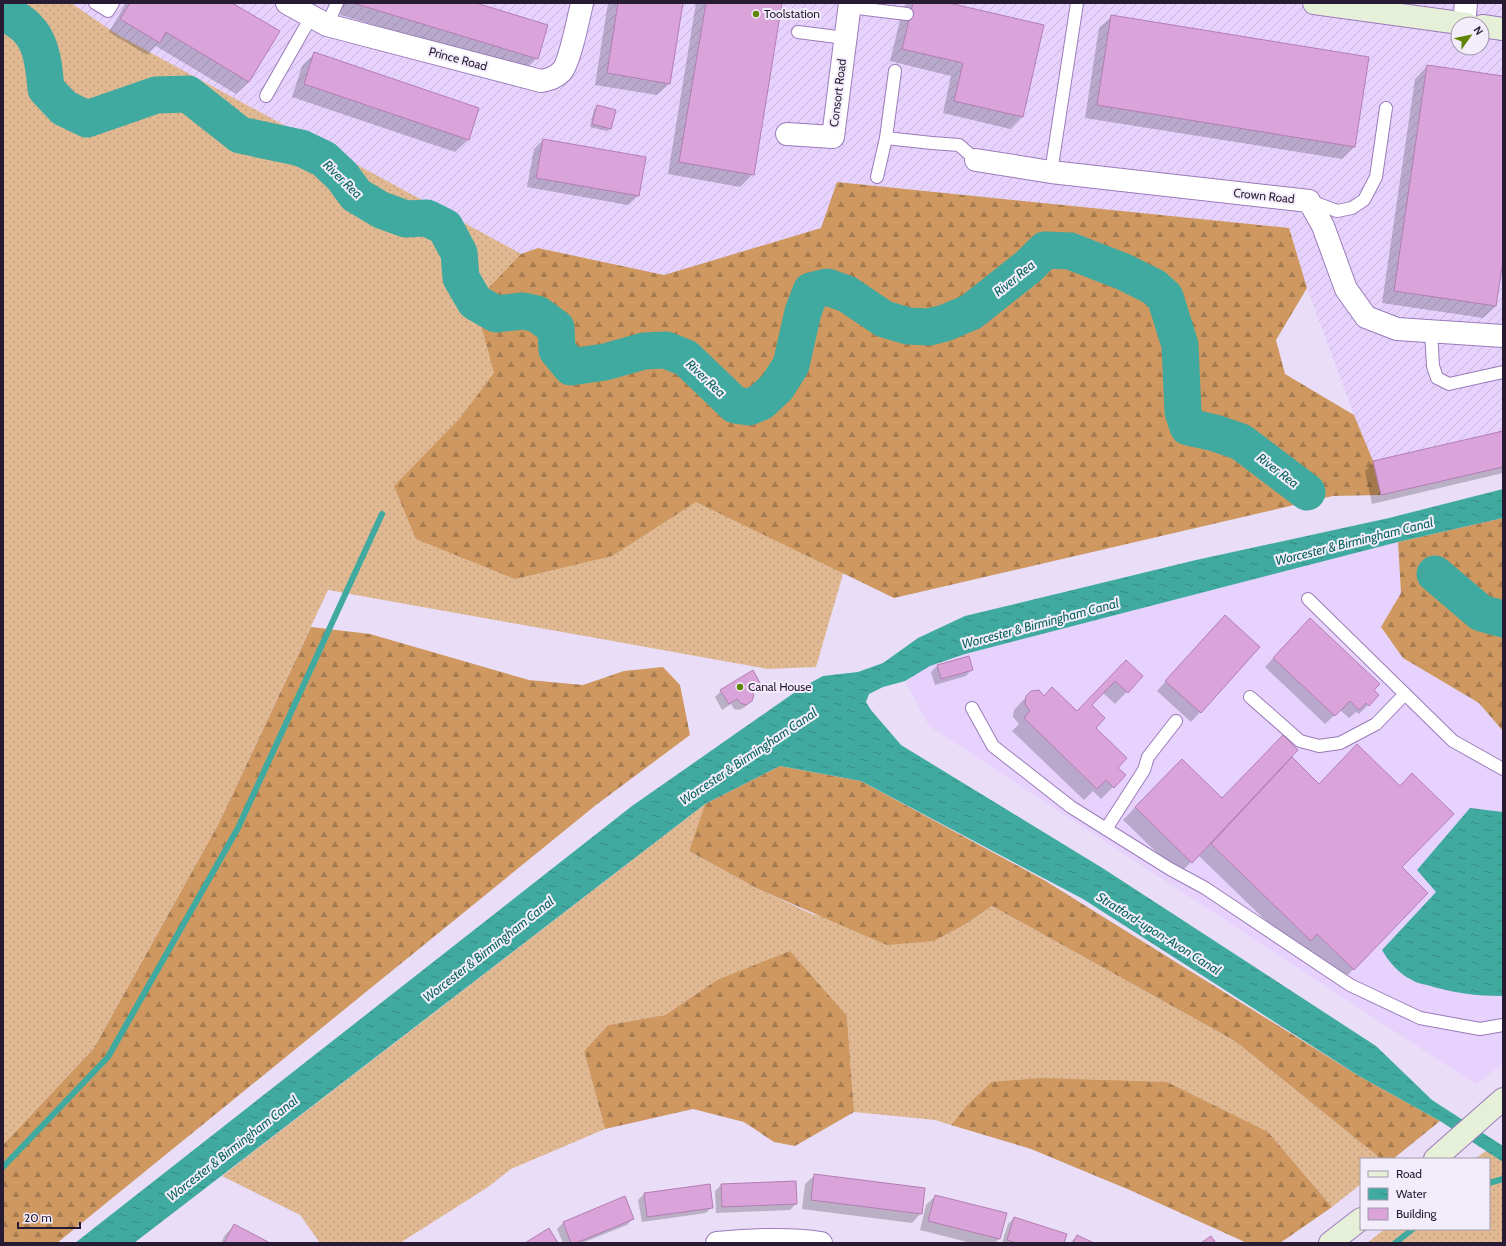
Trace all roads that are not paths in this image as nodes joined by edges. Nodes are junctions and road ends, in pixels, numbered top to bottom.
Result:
1 (95, 3) edge
2 (113, 3) edge
3 (287, 3) edge
4 (337, 3) edge
5 (582, 3) edge
6 (1078, 3) edge
7 (1314, 3) edge
8 (1466, 3) edge
9 (849, 5) edge
10 (907, 14) dead end
11 (1465, 16) edge
12 (319, 21) junction
13 (1450, 22) edge
14 (1490, 27) edge
15 (1503, 29) edge
16 (798, 32) dead end
17 (845, 38) junction
18 (895, 71) dead end
19 (266, 96) dead end
20 (1386, 108) dead end
21 (787, 134) dead end
22 (886, 138) junction
23 (976, 160) joint
24 (1051, 172) junction
25 (877, 177) dead end
26 (1309, 201) junction
27 (1431, 331) junction
28 (1503, 336) edge
29 (1503, 372) edge
30 (1308, 599) dead end
31 (1405, 694) junction
32 (1250, 697) dead end
33 (972, 708) dead end
34 (1176, 721) dead end
35 (1503, 769) edge
36 (1106, 829) junction
37 (1503, 1025) edge
38 (1503, 1099) edge
39 (1436, 1158) edge
40 (1360, 1220) edge
41 (717, 1243) edge
42 (821, 1243) edge
43 (1330, 1243) edge

1 - 2 lane
3 - 12 street, Prince Road
4 - 12 lane
5 - 12 street, Prince Road
6 - 24 lane
7 - 13 street
8 - 11 street
9 - 10 lane
9 - 17 street, Consort Road
12 - 19 lane
14 - 15 street
16 - 17 lane
17 - 21 street, Consort Road
18 - 22 lane
20 - 26 lane
22 - 23 lane
22 - 25 lane
23 - 24 street, Crown Road
24 - 26 street, Crown Road
26 - 27 street, Crown Road
27 - 28 street, Crown Road
27 - 29 lane
30 - 31 lane
31 - 32 lane
31 - 35 lane
33 - 36 lane
34 - 36 lane
36 - 37 lane
38 - 39 street
40 - 43 street
41 - 42 street

